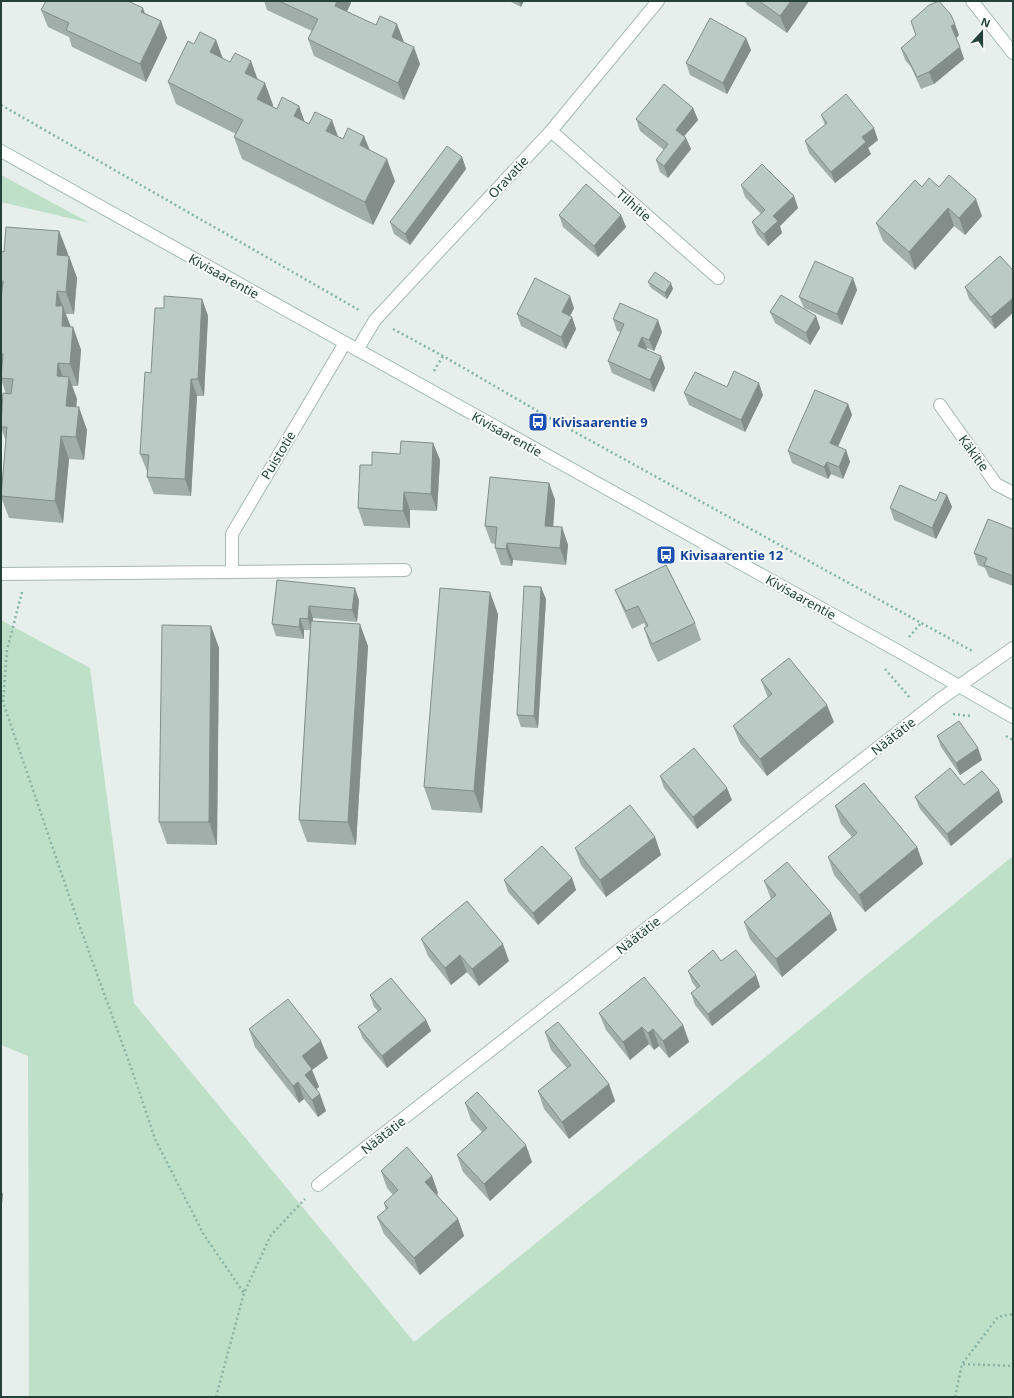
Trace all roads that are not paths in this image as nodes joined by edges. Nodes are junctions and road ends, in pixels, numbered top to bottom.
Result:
1 (658, 1) edge
2 (972, 1) edge
3 (1013, 52) edge
4 (551, 131) junction
5 (1, 151) edge
6 (718, 278) dead end
7 (345, 343) junction
8 (357, 350) junction
9 (940, 406) dead end
10 (1013, 493) edge
11 (405, 570) dead end
12 (232, 572) junction
13 (1, 574) edge
14 (1013, 648) edge
15 (958, 686) junction
16 (1013, 717) edge
17 (318, 1185) road end

1 - 4 street, Oravatie
2 - 3 street
4 - 6 street, Tilhitie
4 - 8 street, Oravatie
5 - 7 street, Kivisaarentie
7 - 8 street, Kivisaarentie
7 - 12 street, Puistotie
8 - 15 street, Kivisaarentie
9 - 10 street, Käkitie
11 - 12 street
12 - 13 street
14 - 15 street, Näätätie
15 - 16 street, Kivisaarentie
15 - 17 street, Näätätie

